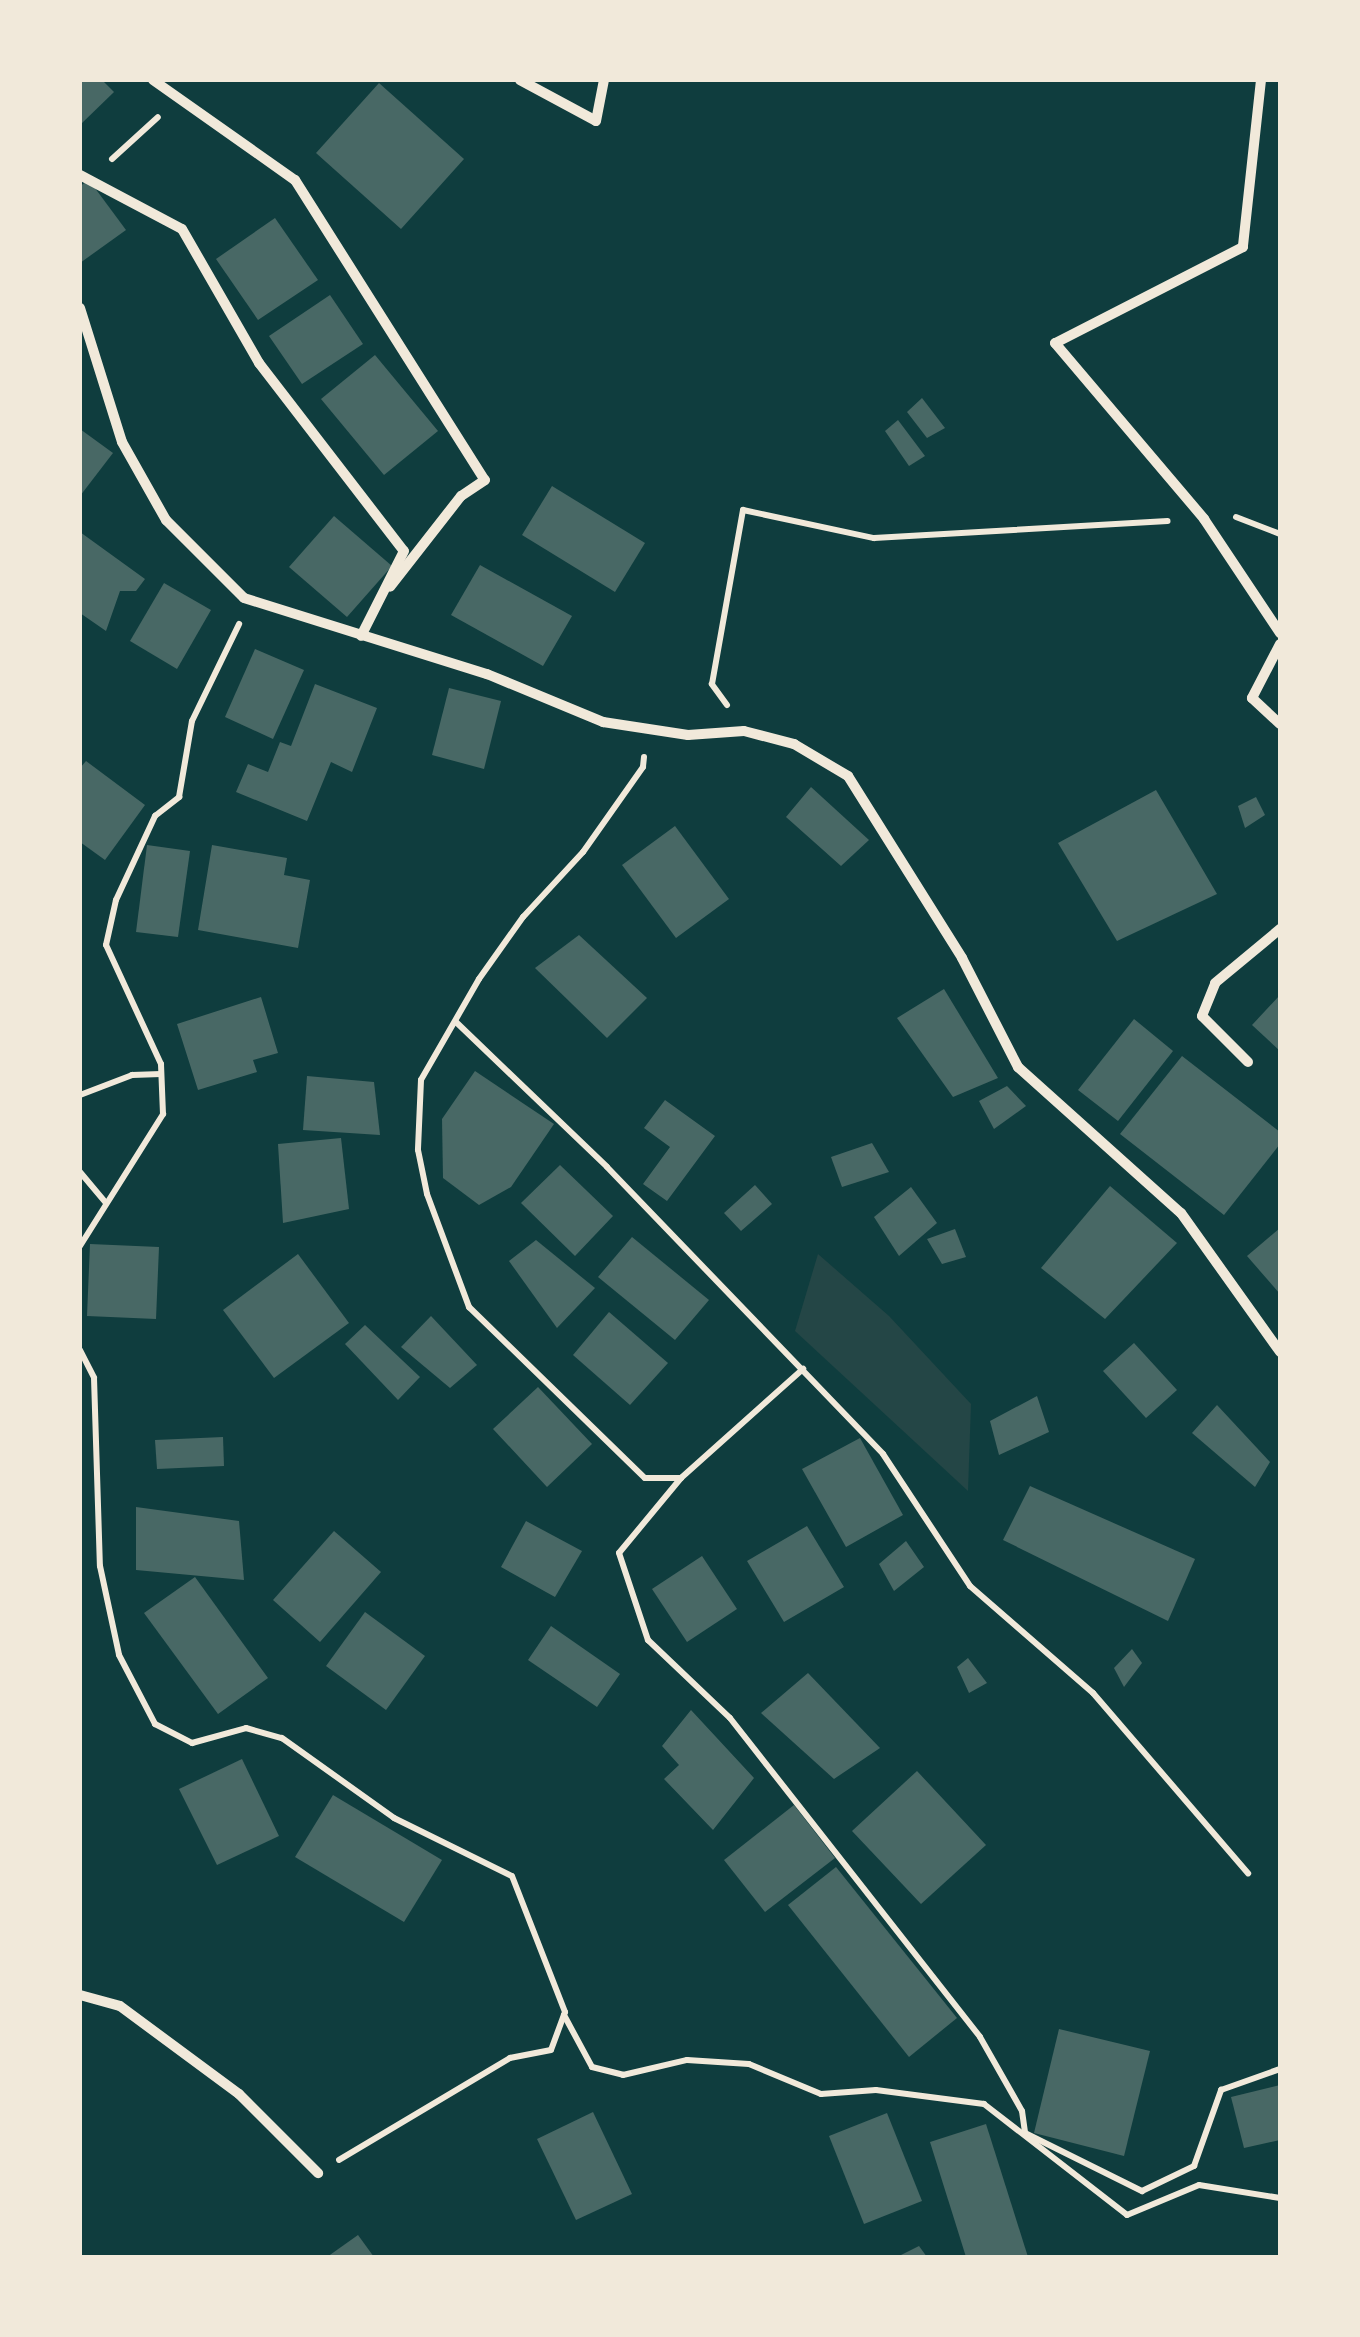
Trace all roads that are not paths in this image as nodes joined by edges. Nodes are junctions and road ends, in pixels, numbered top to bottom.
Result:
1 (153, 80) edge
2 (520, 80) edge
3 (604, 80) edge
4 (1261, 80) edge
5 (80, 175) edge
6 (80, 308) edge
7 (390, 587) junction
8 (1280, 633) edge
9 (361, 636) junction
10 (1280, 644) edge
11 (1280, 724) edge
12 (1280, 929) edge
13 (1248, 1062) dead end
14 (1280, 1352) edge
15 (80, 1995) edge
16 (318, 2173) road end

1 - 7 street
2 - 3 street
4 - 8 street
5 - 7 street
6 - 9 street
7 - 9 street
9 - 14 street
10 - 11 street
12 - 13 street
15 - 16 street

